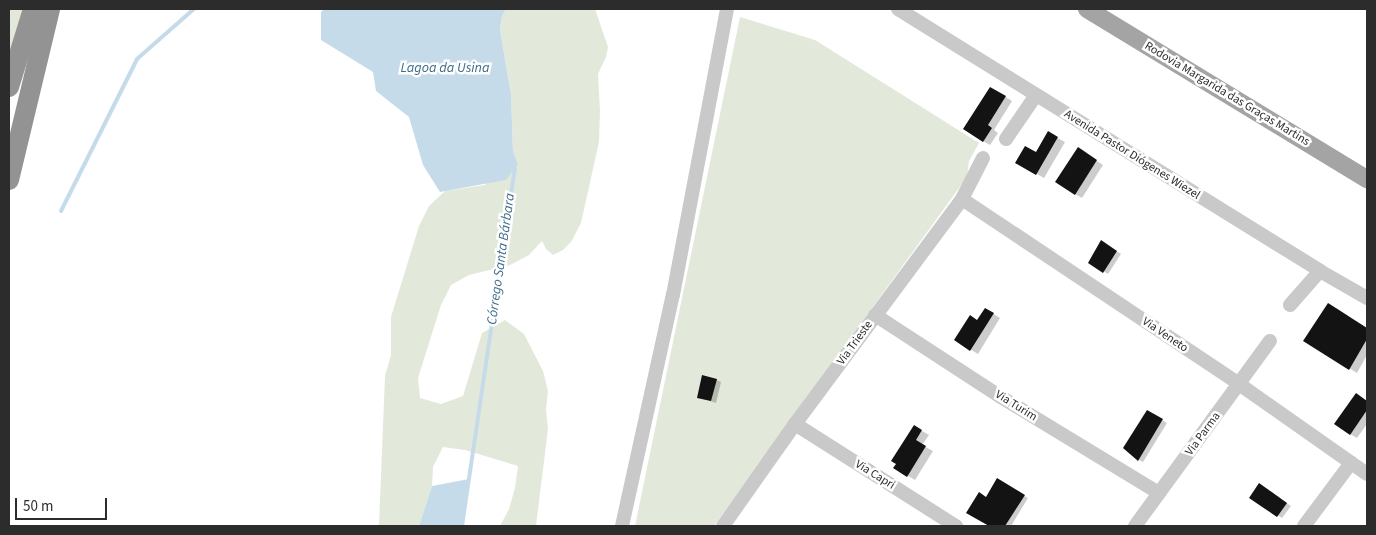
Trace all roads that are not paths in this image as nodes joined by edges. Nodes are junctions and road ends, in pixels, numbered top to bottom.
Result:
1 (34, 9) edge
2 (50, 9) edge
3 (727, 9) edge
4 (898, 9) edge
5 (1087, 9) edge
6 (9, 87) edge
7 (1036, 95) junction
8 (1006, 139) dead end
9 (984, 158) dead end
10 (9, 180) edge
11 (1367, 180) edge
12 (962, 199) junction
13 (1320, 271) junction
14 (1367, 298) edge
15 (1290, 306) dead end
16 (875, 315) junction
17 (1270, 341) dead end
18 (1239, 384) junction
19 (795, 424) junction
20 (1351, 463) junction
21 (1367, 474) edge
22 (1159, 493) junction
23 (622, 526) edge
24 (723, 526) edge
25 (956, 526) edge
26 (1135, 526) edge
27 (1304, 526) edge

1 - 6 highway
2 - 10 highway
3 - 23 street
4 - 7 street, Avenida Pastor Diógenes Wiezel
5 - 11 main road, Rodovia Margarida das Graças Martins
7 - 8 street
7 - 13 street, Avenida Pastor Diógenes Wiezel
9 - 12 street, Via Trieste
12 - 16 street, Via Trieste
12 - 18 street, Via Veneto
13 - 14 street, Avenida Pastor Diógenes Wiezel
13 - 15 street
16 - 19 street, Via Trieste
16 - 22 street, Via Turim
17 - 18 street, Via Parma
18 - 20 street, Via Veneto
18 - 22 street, Via Parma
19 - 24 street, Via Trieste
19 - 25 street, Via Capri
20 - 21 street, Via Veneto
20 - 27 street
22 - 26 street, Via Parma

